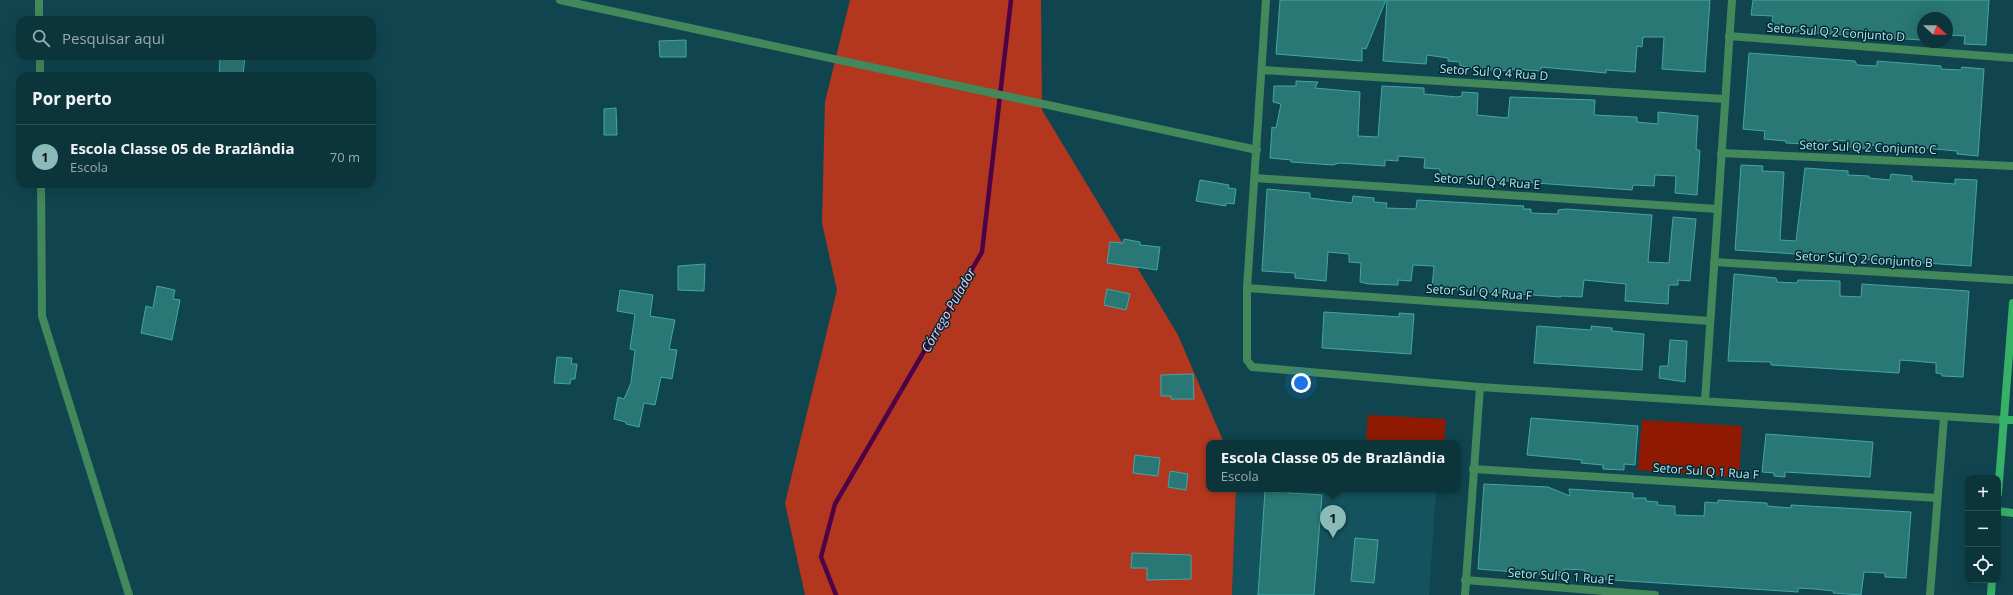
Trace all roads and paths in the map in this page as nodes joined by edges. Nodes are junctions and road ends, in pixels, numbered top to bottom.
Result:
1 (39, 0) edge
2 (560, 0) edge
3 (1266, 0) edge
4 (1732, 0) edge
5 (39, 16) edge
6 (1729, 36) junction
7 (2013, 58) edge
8 (40, 60) edge
9 (1262, 70) junction
10 (40, 72) edge
11 (1725, 99) junction
12 (1257, 150) junction
13 (1721, 153) junction
14 (2013, 166) edge
15 (1255, 178) junction
16 (41, 188) edge
17 (1717, 209) junction
18 (1714, 262) junction
19 (2013, 280) edge
20 (1247, 288) junction
21 (2013, 303) edge
22 (1710, 321) junction
23 (2012, 335) edge
24 (1480, 387) junction
25 (1705, 401) junction
26 (1944, 417) junction
27 (2003, 420) junction
28 (2013, 420) edge
29 (1473, 469) junction
30 (1999, 475) edge
31 (1938, 498) junction
32 (2001, 511) edge
33 (2013, 512) edge
34 (1466, 580) junction
35 (1992, 583) edge
36 (129, 595) edge
37 (1465, 595) edge
38 (1655, 595) edge
39 (1930, 595) edge
40 (1991, 595) edge

1 - 5 street
2 - 12 street
3 - 9 street
4 - 6 street
6 - 7 street, Setor Sul Q 2 Conjunto D
6 - 11 street
8 - 10 street
9 - 11 street, Setor Sul Q 4 Rua D
9 - 12 street
11 - 13 street
12 - 15 street
13 - 14 street, Setor Sul Q 2 Conjunto C
13 - 17 street
15 - 17 street, Setor Sul Q 4 Rua E
15 - 20 street
16 - 36 street
17 - 18 street
18 - 19 street, Setor Sul Q 2 Conjunto B
18 - 22 street
20 - 22 street, Setor Sul Q 4 Rua F
20 - 24 street
21 - 23 street
22 - 25 street
23 - 27 street
24 - 25 street
24 - 29 street
25 - 26 street
26 - 27 street
26 - 31 street
27 - 28 street
27 - 30 street
29 - 31 street, Setor Sul Q 1 Rua F
29 - 34 street
31 - 39 street
32 - 33 street
34 - 37 street
34 - 38 street, Setor Sul Q 1 Rua E
35 - 40 street

